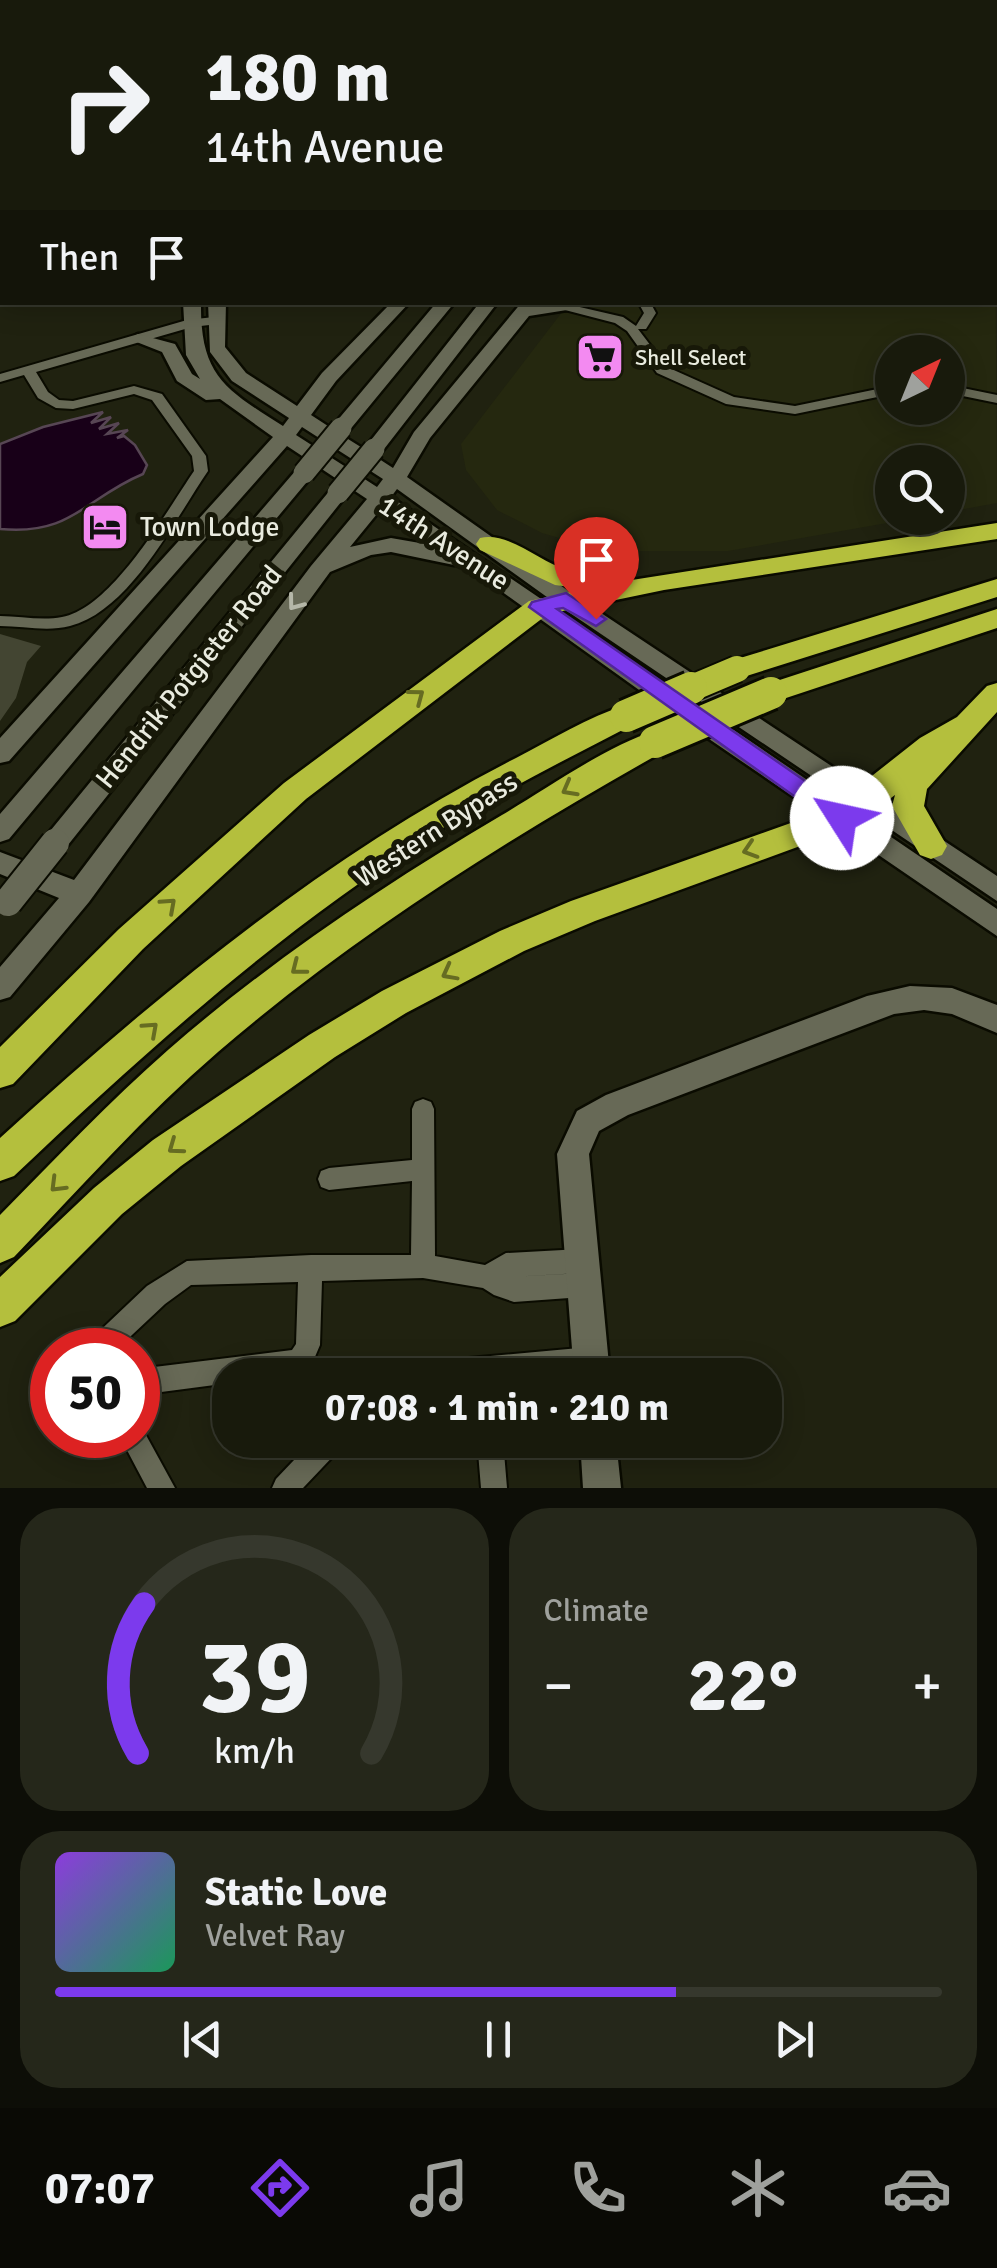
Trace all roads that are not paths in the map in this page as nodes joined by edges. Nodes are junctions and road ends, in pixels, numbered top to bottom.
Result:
1 (399, 305) edge
2 (444, 305) edge
3 (487, 305) edge
4 (564, 305) edge
5 (608, 305) edge
6 (646, 305) edge
7 (528, 307) edge
8 (215, 312) edge
9 (192, 313) edge
10 (636, 327) junction
11 (138, 339) junction
12 (28, 370) junction
13 (329, 376) junction
14 (0, 378) edge
15 (965, 389) edge
16 (257, 390) junction
17 (875, 391) edge
18 (997, 394) edge
19 (242, 407) junction
20 (293, 427) junction
21 (421, 436) junction
22 (258, 466) junction
23 (396, 478) junction
24 (377, 499) junction
25 (451, 517) junction
26 (997, 530) edge
27 (488, 556) junction
28 (319, 571) junction
29 (664, 581) junction
30 (997, 588) edge
31 (553, 604) junction
32 (997, 618) edge
33 (0, 621) edge
34 (997, 693) edge
35 (963, 726) junction
36 (0, 754) edge
37 (854, 811) junction
38 (2, 829) edge
39 (931, 846) junction
40 (0, 863) edge
41 (997, 890) edge
42 (79, 894) junction
43 (4, 907) edge
44 (997, 924) edge
45 (0, 988) edge
46 (997, 1020) edge
47 (0, 1072) edge
48 (422, 1108) dead end
49 (0, 1163) edge
50 (423, 1169) junction
51 (329, 1178) dead end
52 (0, 1242) edge
53 (424, 1266) junction
54 (310, 1267) junction
55 (582, 1273) junction
56 (0, 1306) edge
57 (121, 1328) edge
58 (590, 1358) edge
59 (160, 1379) edge
60 (145, 1458) edge
61 (314, 1458) edge
62 (492, 1458) edge
63 (600, 1458) edge
64 (162, 1488) edge
65 (285, 1488) edge
66 (494, 1488) edge
67 (602, 1488) edge

1 - 13 main road
2 - 38 main road, Hendrik Potgieter Road, bridge
3 - 43 main road, Hendrik Potgieter Road, bridge
4 - 10 street
5 - 10 street
6 - 10 street
7 - 21 main road
8 - 9 street
8 - 16 main road
9 - 11 street
9 - 19 main road
10 - 17 street
11 - 12 street
11 - 19 main road
12 - 14 street
12 - 33 street
13 - 16 main road
13 - 20 main road
15 - 18 street
16 - 20 main road
19 - 20 main road
19 - 22 main road
20 - 22 main road
20 - 23 main road, 14th Avenue
20 - 24 main road, 14th Avenue
21 - 23 main road
21 - 25 main road
22 - 36 main road
23 - 24 main road
23 - 25 main road, 14th Avenue
24 - 27 main road, 14th Avenue
24 - 28 main road
25 - 27 main road, 14th Avenue
26 - 29 highway
27 - 28 main road
27 - 29 highway
27 - 31 main road, 14th Avenue
28 -> 42 main road
29 - 31 highway
49 -> 30 highway, Western Bypass, bridge
31 - 37 main road, 14th Avenue
47 -> 31 highway
32 -> 52 highway, Western Bypass, bridge
34 - 35 highway
35 - 37 highway
35 - 39 highway
37 - 39 main road, 14th Avenue
37 - 44 main road, 14th Avenue
37 -> 56 highway
39 - 41 main road, 14th Avenue
40 - 42 main road
42 - 45 main road
46 - 55 main road
48 - 50 street
50 - 51 street
50 - 53 street
53 - 54 street
53 - 55 street
54 - 57 street
54 - 59 street
55 - 58 main road
60 - 64 street
61 - 65 street
62 - 66 street
63 - 67 main road

